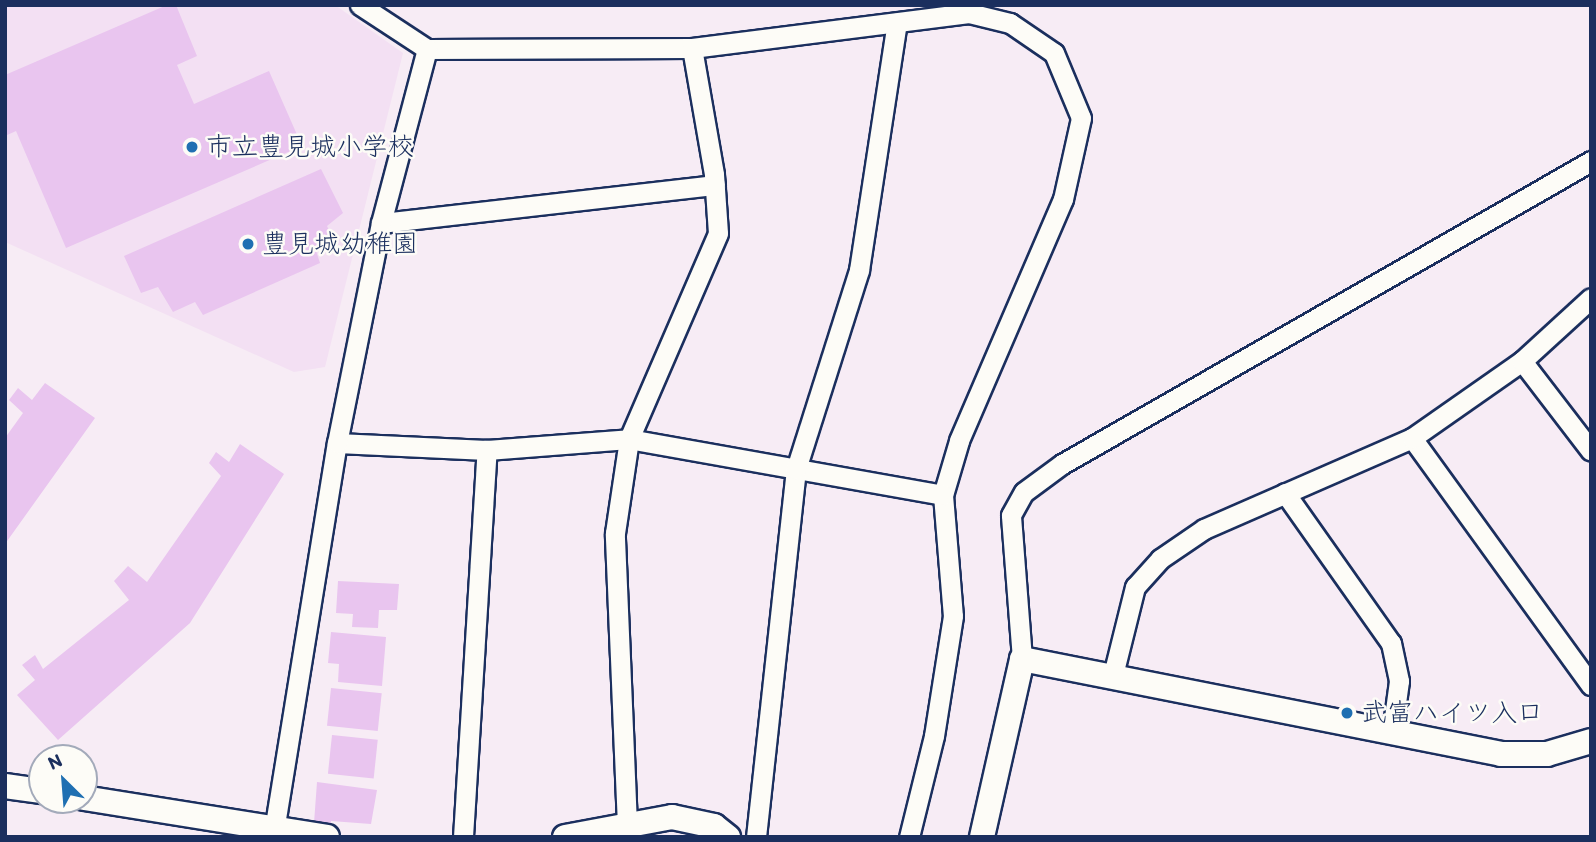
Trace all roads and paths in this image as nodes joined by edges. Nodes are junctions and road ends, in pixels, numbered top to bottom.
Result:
1 (360, 5) edge
2 (897, 23) junction
3 (691, 47) junction
4 (427, 49) junction
5 (1591, 161) edge
6 (715, 185) junction
7 (381, 223) junction
8 (1591, 298) edge
9 (1522, 361) junction
10 (1412, 438) junction
11 (629, 439) junction
12 (337, 443) junction
13 (487, 450) junction
14 (1591, 451) edge
15 (796, 469) junction
16 (1285, 494) junction
17 (943, 495) junction
18 (1022, 659) junction
19 (1113, 675) junction
20 (1591, 685) edge
21 (1392, 732) junction
22 (1591, 741) edge
23 (5, 786) edge
24 (28, 789) edge
25 (98, 801) edge
26 (627, 825) junction
27 (274, 832) edge
28 (327, 837) edge
29 (463, 837) edge
30 (565, 837) edge
31 (728, 837) edge
32 (757, 837) edge
33 (909, 837) edge
34 (982, 837) edge

1 - 4 street
2 - 3 street
2 - 15 street
2 - 17 street
3 - 4 street
3 - 6 street
4 - 7 street
5 - 18 street
6 - 7 street
6 - 11 street
7 - 12 street
8 - 9 street
9 - 10 street
9 - 14 street
10 - 16 street
10 - 20 street
11 - 13 street
11 - 15 street
11 - 26 street
12 - 13 street
12 - 27 street
13 - 29 street
15 - 17 street
15 - 32 street
16 - 19 street
16 - 21 street
17 - 33 street
18 - 19 street
18 - 34 street
19 - 21 street
21 - 22 street
23 - 24 street
25 - 27 street
26 - 30 street
26 - 31 street
27 - 28 street

